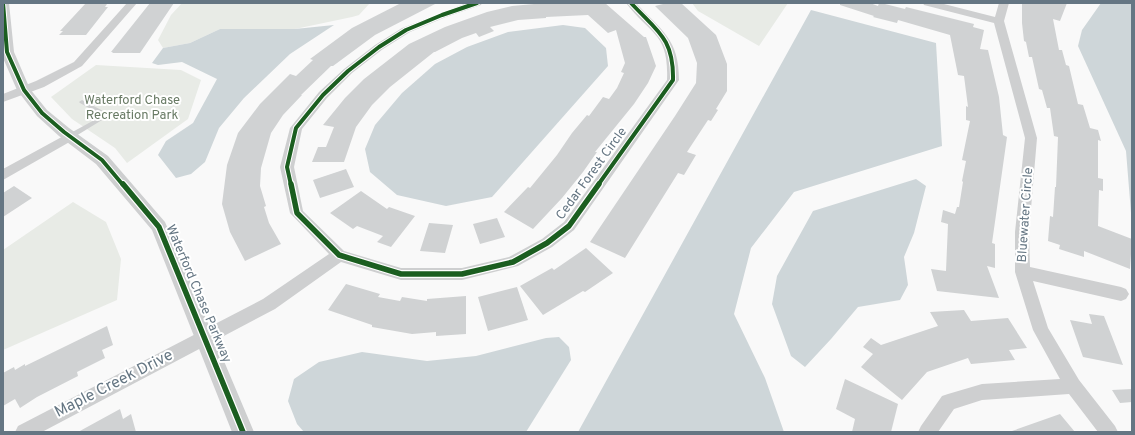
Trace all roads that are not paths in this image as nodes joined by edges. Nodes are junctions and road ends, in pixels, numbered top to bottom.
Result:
1 (3, 3) edge
2 (132, 3) edge
3 (477, 3) edge
4 (631, 3) edge
5 (928, 3) edge
6 (1004, 3) edge
7 (999, 21) junction
8 (24, 90) junction
9 (3, 98) edge
10 (82, 102) dead end
11 (69, 137) junction
12 (3, 174) edge
13 (339, 255) junction
14 (1023, 272) junction
15 (1121, 294) dead end
16 (205, 338) junction
17 (1073, 386) junction
18 (24, 432) edge
19 (243, 432) edge
20 (927, 432) edge
21 (1108, 432) edge

1 - 8 street, Waterford Chase Parkway
2 - 8 street
3 - 13 street, Cedar Forest Circle
4 - 13 street, Cedar Forest Circle
5 - 7 street
6 - 7 street
7 - 14 street, Bluewater Circle
8 - 9 street
8 - 11 street, Waterford Chase Parkway
10 - 11 lane
11 - 12 street
11 - 16 street, Waterford Chase Parkway
13 - 16 street
14 - 15 street
14 - 17 street, Bluewater Circle
16 - 18 street, Maple Creek Drive
16 - 19 street, Waterford Chase Parkway
17 - 20 street
17 - 21 street, Bluewater Circle

